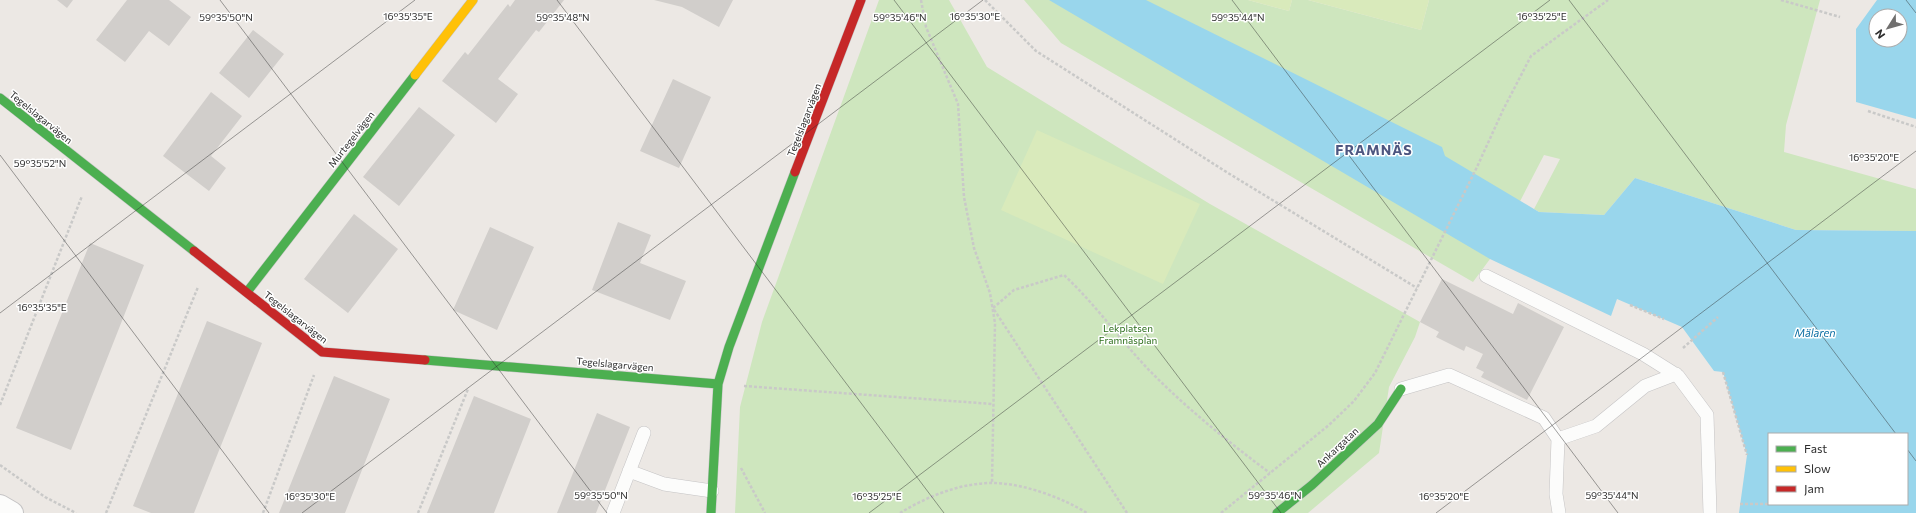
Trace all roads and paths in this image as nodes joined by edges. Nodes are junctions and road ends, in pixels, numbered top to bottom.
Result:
1 (473, 0) edge
2 (861, 0) edge
3 (921, 0) edge
4 (985, 0) edge
5 (1608, 0) edge
6 (1781, 0) edge
7 (1840, 17) dead end
8 (0, 98) edge
9 (1868, 111) dead end
10 (1916, 126) edge
11 (92, 171) junction
12 (208, 262) junction
13 (1486, 276) dead end
14 (1417, 288) junction
15 (247, 292) junction
16 (1630, 304) dead end
17 (993, 308) junction
18 (1718, 317) dead end
19 (1664, 319) dead end
20 (1683, 348) dead end
21 (322, 352) junction
22 (477, 365) junction
23 (1723, 372) dead end
24 (1676, 374) junction
25 (718, 384) junction
26 (1401, 389) joint
27 (993, 404) junction
28 (0, 405) edge
29 (644, 433) dead end
30 (1558, 439) junction
31 (1747, 455) dead end
32 (0, 465) edge
33 (629, 471) junction
34 (1270, 473) junction
35 (992, 483) junction
36 (712, 491) junction
37 (1740, 504) dead end
38 (1768, 504) edge
39 (0, 506) edge
40 (12, 513) edge
41 (76, 513) edge
42 (106, 513) edge
43 (263, 513) edge
44 (418, 513) edge
45 (613, 513) edge
46 (710, 513) edge
47 (900, 513) edge
48 (1087, 513) edge
49 (1127, 513) edge
50 (1221, 513) edge
51 (1277, 513) edge
52 (1559, 513) edge
53 (1710, 513) edge

1 - 15 street, Murtegelvägen
2 - 25 street, Tegelslagarvägen
3 - 17 path
4 - 14 path
5 - 14 path
6 - 7 path
8 - 11 street, Tegelslagarvägen
9 - 10 path
11 - 12 street, Tegelslagarvägen
11 - 28 path
12 - 15 street, Tegelslagarvägen
12 - 42 path
13 - 24 lane
14 - 34 path
15 - 21 street, Tegelslagarvägen
16 - 19 path
17 - 27 path
17 - 34 path
17 - 49 path
18 - 20 path
21 - 22 street, Tegelslagarvägen
21 - 43 path
22 - 25 street, Tegelslagarvägen
22 - 44 path
23 - 31 path
24 - 30 lane
24 - 53 lane
25 - 27 path
25 - 36 street, Tegelslagarvägen
26 - 30 lane
26 - 51 street, Ankargatan
27 - 35 path
29 - 33 lane
30 - 52 lane
32 - 41 path
33 - 36 lane
33 - 45 lane
34 - 50 path
35 - 47 path
35 - 48 path
36 - 46 street, Tegelslagarvägen
37 - 38 path
39 - 40 street

